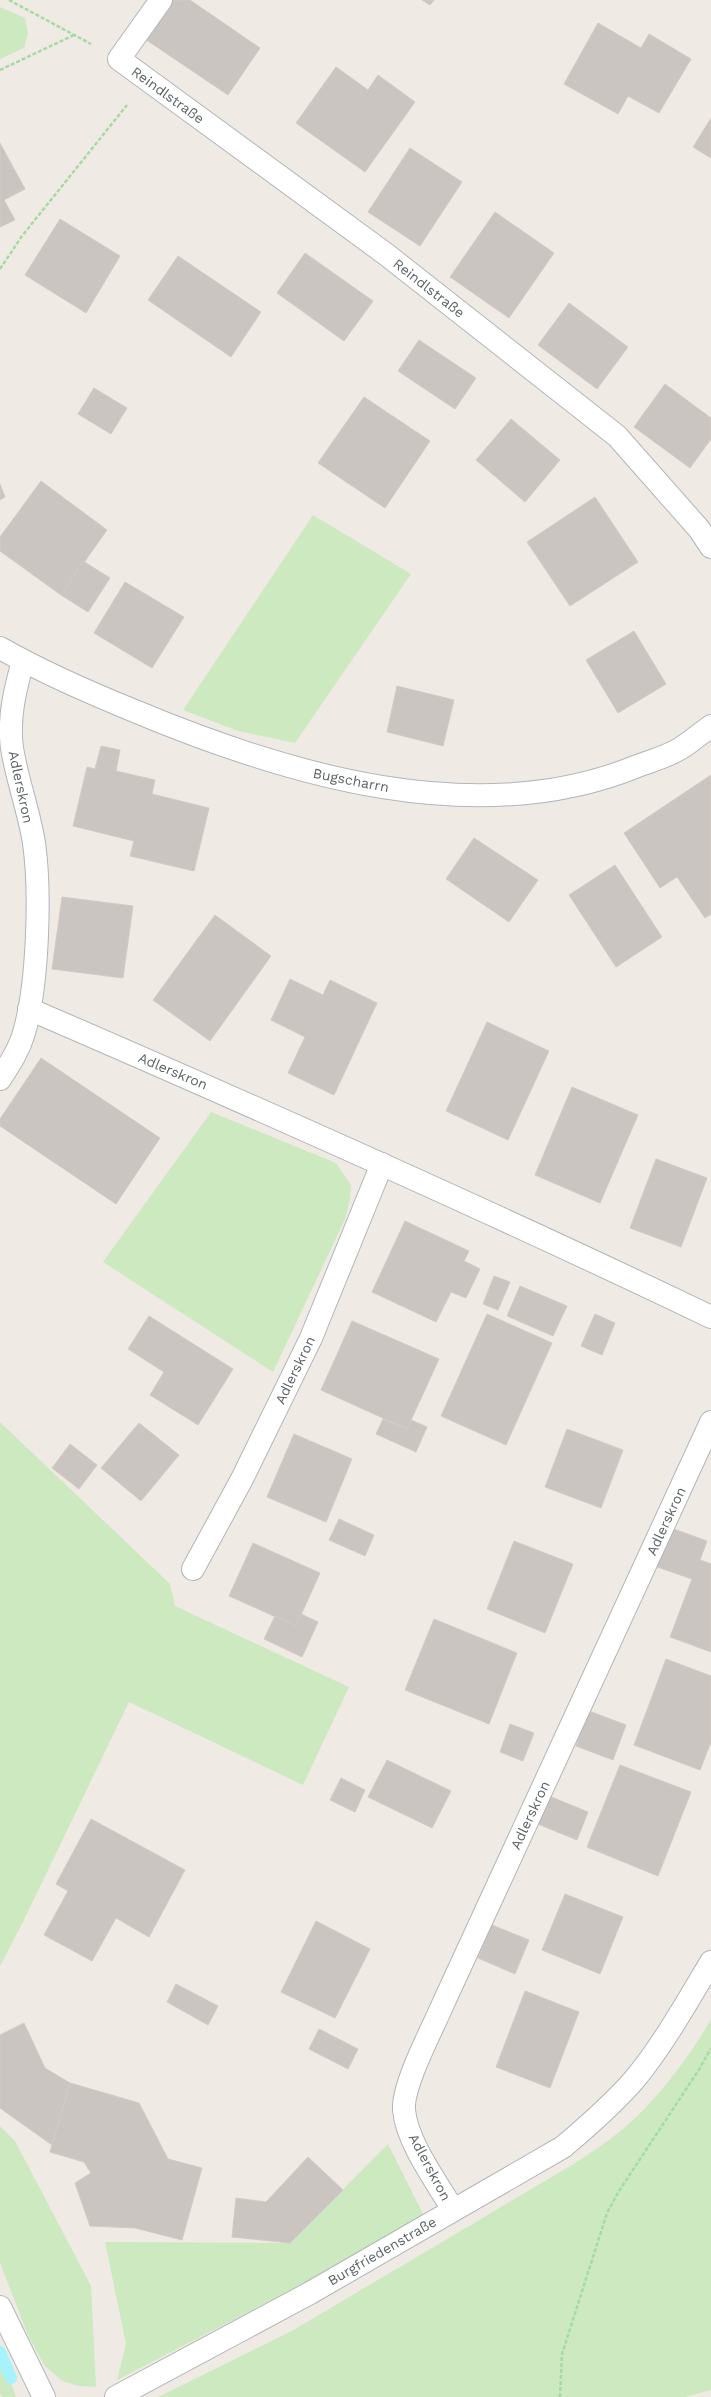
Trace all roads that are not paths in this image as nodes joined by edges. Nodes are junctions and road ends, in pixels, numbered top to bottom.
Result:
1 (161, 0) edge
2 (711, 547) edge
3 (0, 648) edge
4 (23, 661) junction
5 (711, 726) edge
6 (29, 1009) junction
7 (0, 1079) edge
8 (382, 1164) junction
9 (711, 1317) edge
10 (711, 1422) edge
11 (193, 1569) dead end
12 (711, 1962) edge
13 (453, 2210) junction
14 (0, 2307) edge
15 (44, 2397) edge
16 (116, 2397) edge

1 - 2 street, Reindlstraße
3 - 4 street, Bugscharrn
4 - 5 street, Bugscharrn
4 - 6 street, Adlerskron
6 - 7 street, Adlerskron
6 - 8 street, Adlerskron
8 - 9 street, Adlerskron
8 - 11 street, Adlerskron
10 - 13 street, Adlerskron
12 - 13 street, Burgfriedenstraße
13 - 16 street, Burgfriedenstraße
14 - 15 street

